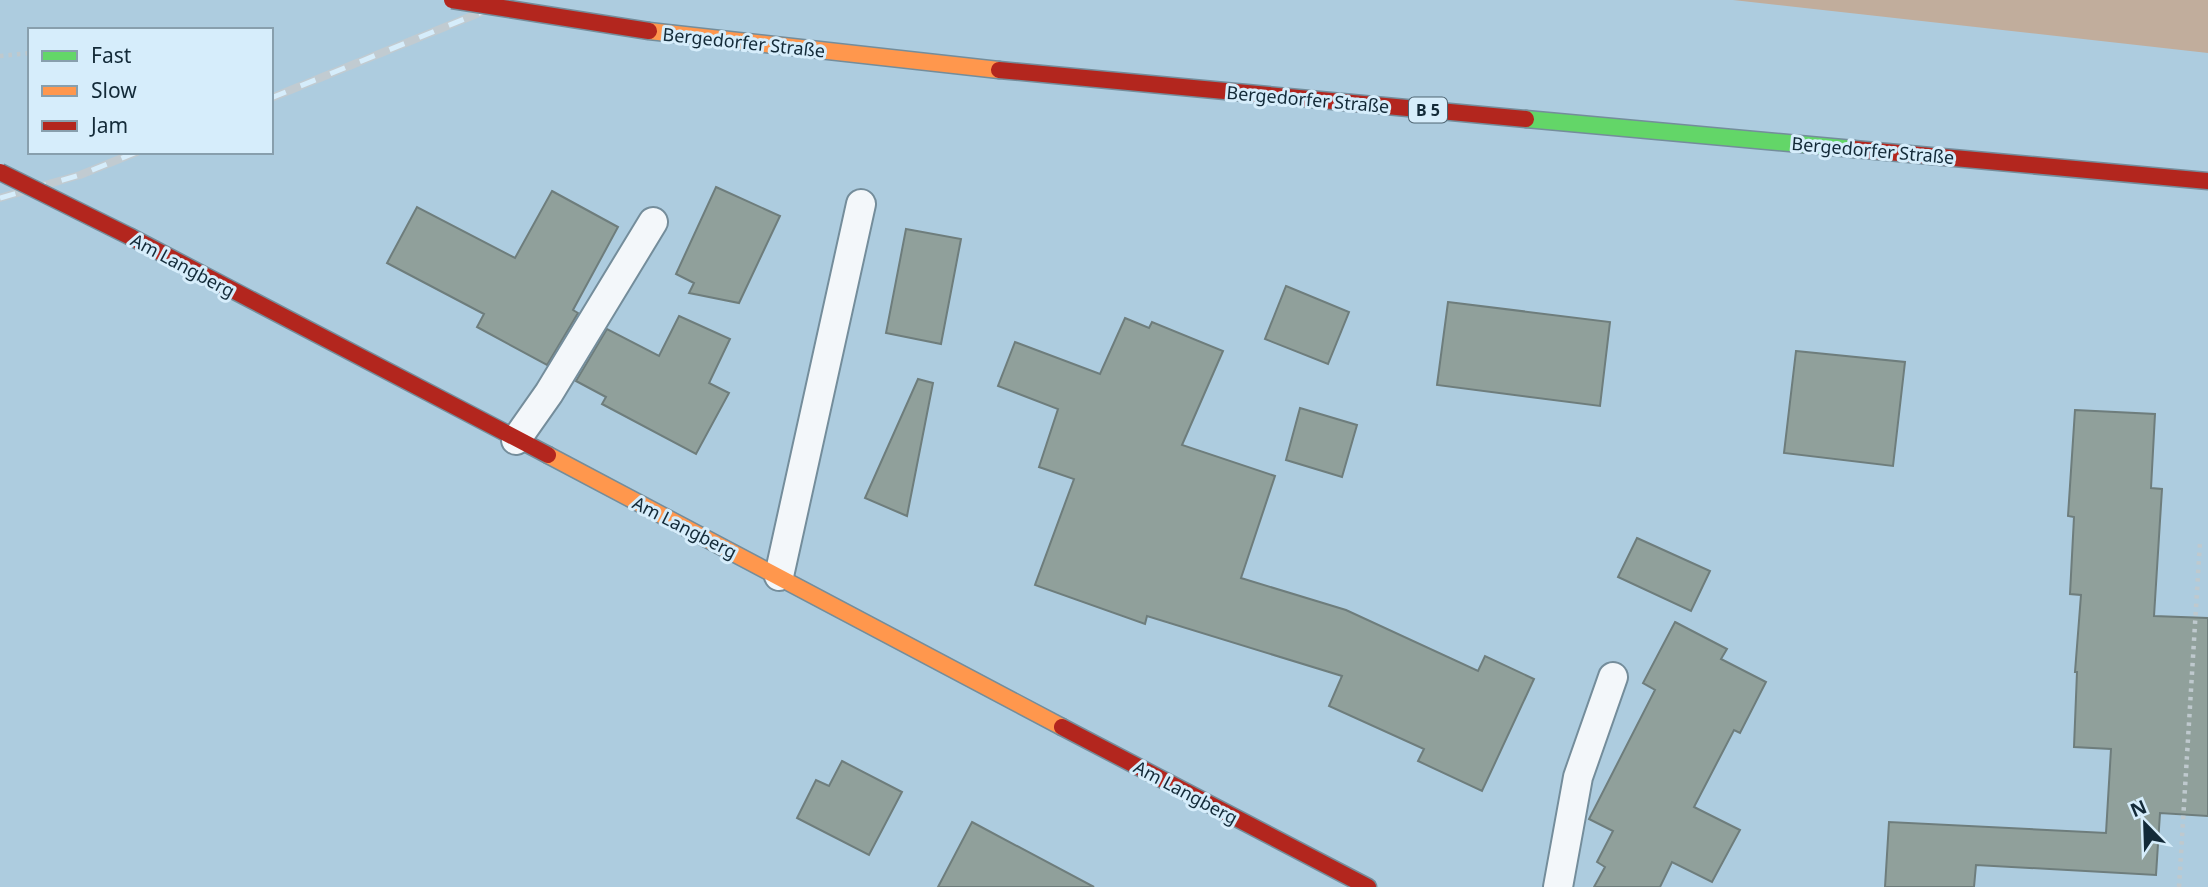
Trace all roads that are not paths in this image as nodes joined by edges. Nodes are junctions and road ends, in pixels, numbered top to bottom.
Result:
1 (452, 0) edge
2 (0, 172) edge
3 (2208, 181) edge
4 (861, 204) dead end
5 (653, 222) dead end
6 (516, 440) junction
7 (779, 576) junction
8 (1613, 677) dead end
9 (1368, 887) edge
10 (1558, 887) edge

1 - 3 main road, Bergedorfer Straße / B 5, bridge
2 - 6 main road, Am Langberg, bridge
4 - 7 lane
5 - 6 lane
6 - 7 main road, Am Langberg
7 - 9 main road, Am Langberg
8 - 10 lane

